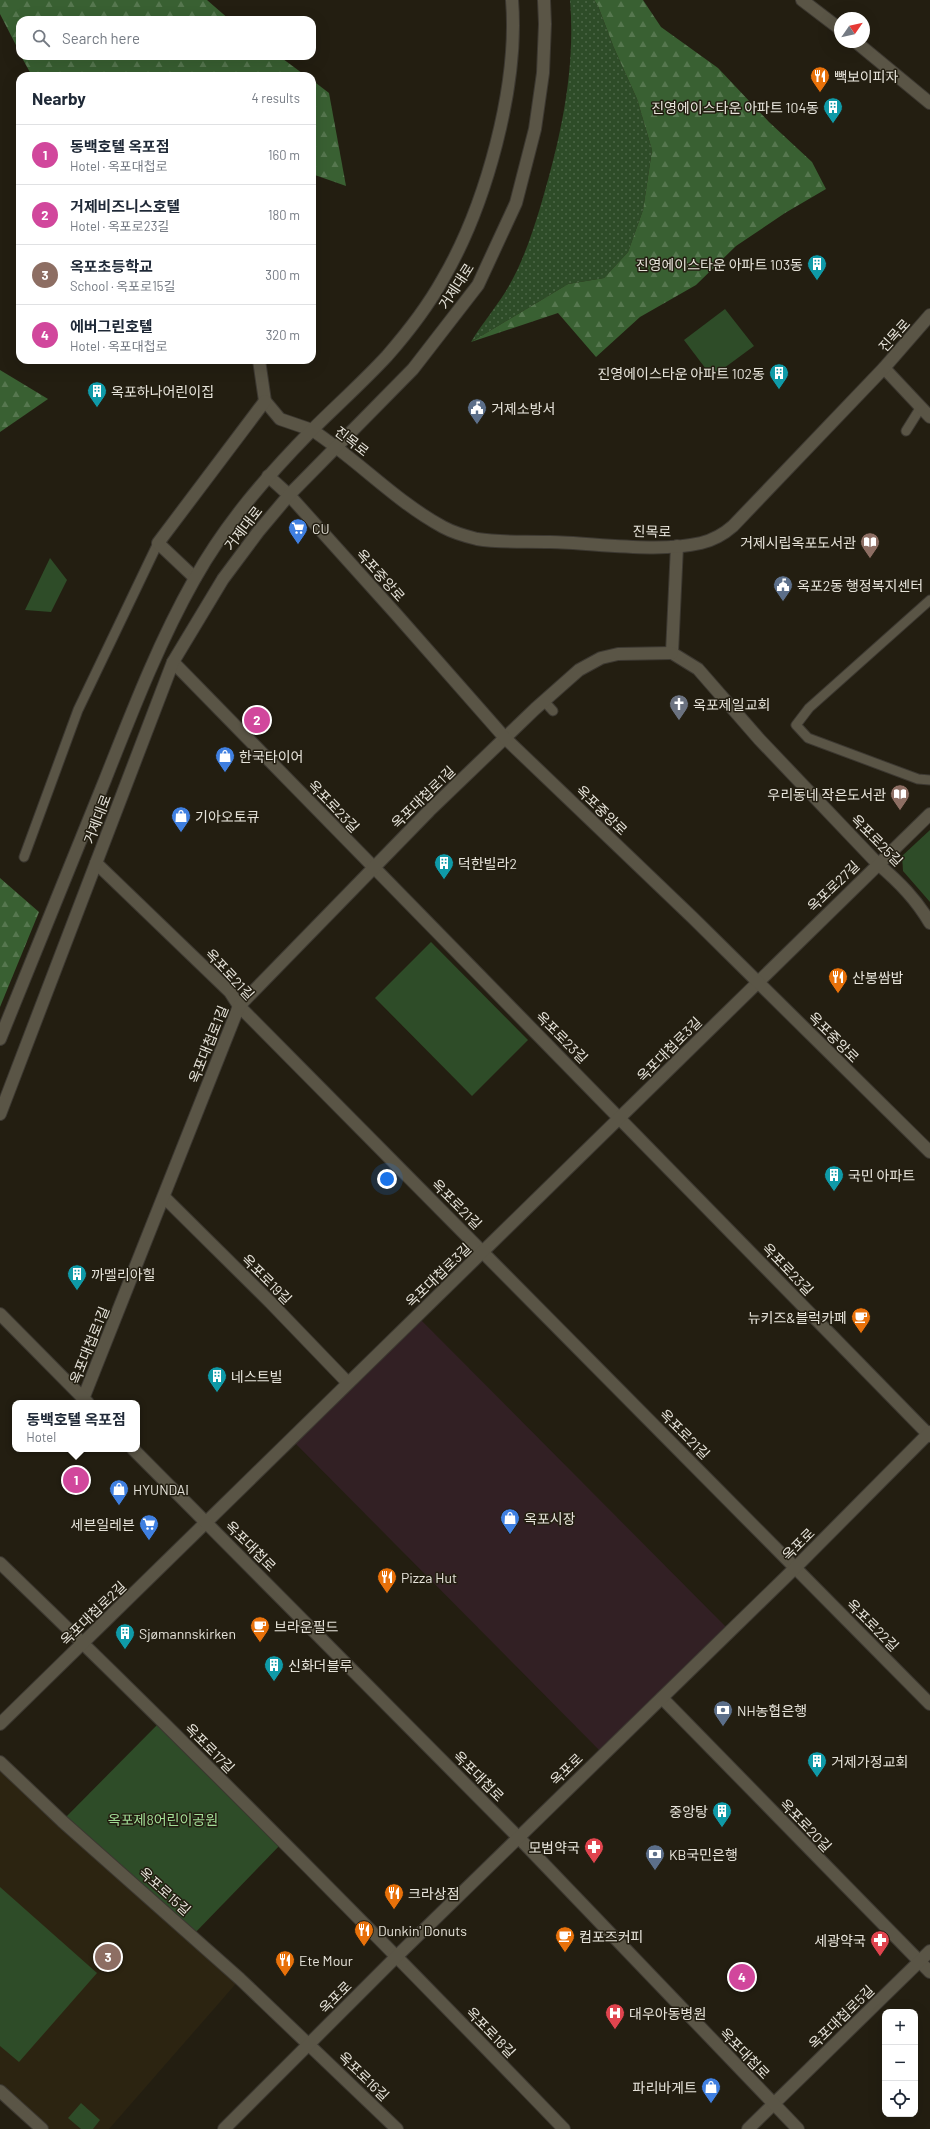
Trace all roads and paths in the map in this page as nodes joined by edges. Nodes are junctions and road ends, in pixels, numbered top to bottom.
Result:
1 (512, 0) edge
2 (544, 0) edge
3 (802, 0) edge
4 (834, 24) edge
5 (863, 48) edge
6 (930, 103) edge
7 (930, 315) edge
8 (260, 364) edge
9 (884, 368) junction
10 (265, 401) junction
11 (921, 408) junction
12 (930, 417) edge
13 (312, 430) junction
14 (906, 431) dead end
15 (337, 446) junction
16 (268, 476) junction
17 (289, 495) junction
18 (158, 543) junction
19 (676, 546) junction
20 (194, 578) junction
21 (930, 600) edge
22 (672, 653) junction
23 (173, 662) junction
24 (544, 701) junction
25 (553, 711) dead end
26 (505, 738) junction
27 (930, 780) edge
28 (930, 814) edge
29 (24, 857) dead end
30 (96, 863) junction
31 (878, 864) junction
32 (373, 867) junction
33 (930, 923) edge
34 (757, 981) junction
35 (239, 1006) junction
36 (0, 1039) edge
37 (0, 1114) edge
38 (621, 1118) junction
39 (930, 1152) edge
40 (164, 1197) junction
41 (483, 1252) junction
42 (0, 1314) edge
43 (348, 1383) junction
44 (85, 1400) edge
45 (86, 1400) edge
46 (929, 1434) edge
47 (137, 1452) edge
48 (207, 1523) junction
49 (0, 1563) edge
50 (795, 1568) junction
51 (83, 1643) junction
52 (662, 1698) junction
53 (930, 1704) edge
54 (0, 1724) edge
55 (0, 1762) edge
56 (518, 1836) junction
57 (930, 1951) edge
58 (396, 1956) junction
59 (920, 1961) junction
60 (930, 1972) edge
61 (310, 2044) junction
62 (0, 2091) edge
63 (773, 2104) junction
64 (42, 2129) edge
65 (224, 2129) edge
66 (397, 2129) edge
67 (564, 2129) edge
68 (748, 2129) edge
69 (798, 2129) edge

1 - 13 street, 거제대로
2 - 15 street, 거제대로
3 - 4 street
5 - 6 street
7 - 9 street, 진목로
8 - 10 street
9 - 11 street
9 - 19 street, 진목로
10 - 13 street, 진목로
10 - 18 street
11 - 12 street
11 - 14 lane
13 - 15 street, 진목로
13 - 16 street, 거제대로
15 - 17 street, 거제대로
15 - 19 street, 진목로
16 - 17 street, 옥포중앙로
16 - 20 street, 거제대로
17 - 23 street, 거제대로
17 - 26 street, 옥포중앙로
18 - 20 street
18 - 29 lane
19 - 22 street
20 - 36 street, 거제대로
21 - 27 lane
22 - 24 street, 옥포대첩로1길
22 - 31 street, 옥포로25길
23 - 30 street, 거제대로
23 - 32 street, 옥포로23길
24 - 25 lane
24 - 26 street, 옥포대첩로1길
26 - 32 street, 옥포대첩로1길
26 - 34 street, 옥포중앙로
28 - 31 street, 옥포로27길
30 - 35 street, 옥포로21길
30 - 37 street, 거제대로
31 - 33 street, 옥포로25길
31 - 34 street, 옥포로27길
32 - 35 street, 옥포대첩로1길
32 - 38 street, 옥포로23길
34 - 38 street, 옥포대첩로3길
34 - 39 street, 옥포중앙로
35 - 40 street, 옥포대첩로1길
35 - 41 street, 옥포로21길
38 - 41 street, 옥포대첩로3길
38 - 46 street, 옥포로23길
40 - 43 street, 옥포로19길
40 - 45 street, 옥포대첩로1길
41 - 43 street, 옥포대첩로3길
41 - 50 street, 옥포로21길
42 - 44 street
43 - 48 street, 옥포대첩로3길
46 - 50 street, 옥포로
47 - 48 street, 옥포대첩로
48 - 51 street, 옥포대첩로2길
48 - 56 street, 옥포대첩로
49 - 51 street, 옥포로17길
50 - 52 street, 옥포로
50 - 53 street, 옥포로22길
51 - 54 street, 옥포대첩로2길
51 - 58 street, 옥포로17길
52 - 56 street, 옥포로
52 - 59 street, 옥포로20길
55 - 61 street, 옥포로15길
56 - 58 street, 옥포로
56 - 63 street, 옥포대첩로
57 - 59 street, 옥포대첩로5길
58 - 61 street, 옥포로
58 - 67 street, 옥포로18길
59 - 60 street, 옥포로20길
59 - 63 street, 옥포대첩로5길
61 - 65 street, 옥포로
61 - 66 street, 옥포로16길
62 - 64 street
63 - 68 street, 옥포대첩로5길
63 - 69 street, 옥포대첩로

